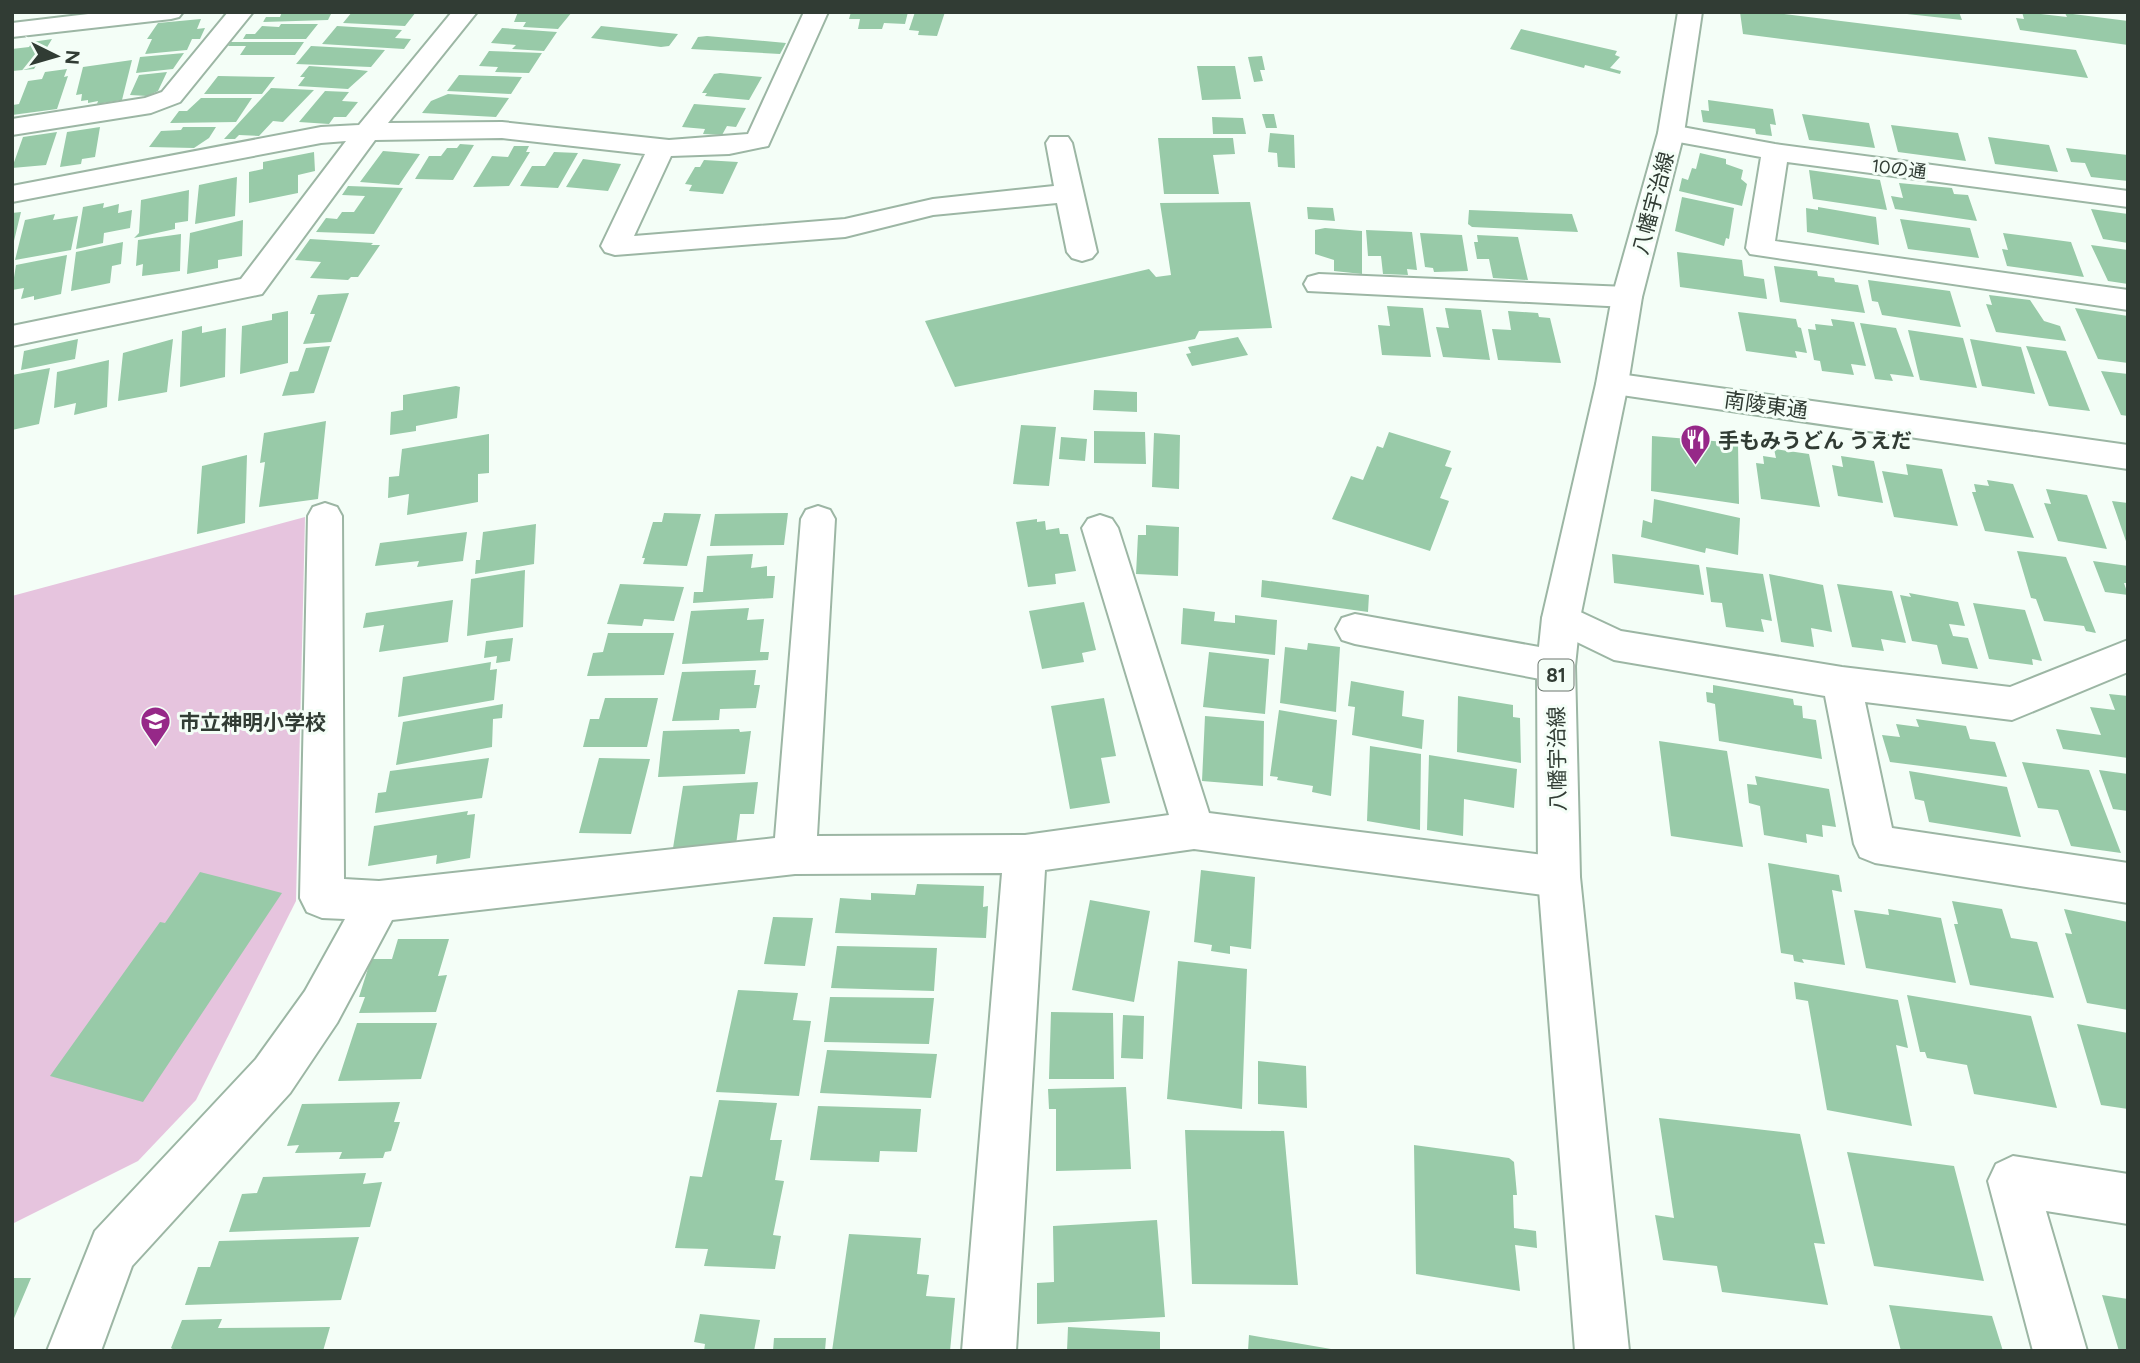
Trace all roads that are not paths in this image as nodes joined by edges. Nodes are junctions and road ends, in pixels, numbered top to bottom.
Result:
1 (171, 12) edge
2 (240, 12) edge
3 (465, 12) edge
4 (816, 12) edge
5 (1690, 12) edge
6 (12, 30) edge
7 (12, 127) edge
8 (367, 132) junction
9 (1671, 133) junction
10 (1059, 143) dead end
11 (662, 146) junction
12 (1775, 152) junction
13 (1069, 193) junction
14 (12, 194) edge
15 (2128, 198) edge
16 (1082, 253) dead end
17 (1319, 284) dead end
18 (1627, 298) junction
19 (2128, 300) edge
20 (12, 337) edge
21 (1612, 384) junction
22 (2128, 457) edge
23 (325, 516) dead end
24 (818, 519) dead end
25 (1100, 528) dead end
26 (1561, 618) junction
27 (1355, 629) dead end
28 (2128, 655) edge
29 (1556, 666) junction
30 (1842, 683) junction
31 (1194, 830) junction
32 (1025, 854) junction
33 (795, 855) junction
34 (1559, 877) junction
35 (2128, 883) edge
36 (379, 901) junction
37 (2128, 1199) edge
38 (74, 1351) edge
39 (989, 1351) edge
40 (1602, 1351) edge
41 (2060, 1351) edge

1 - 6 street
2 - 7 street
3 - 8 street
4 - 11 street
5 - 9 street, 八幡宇治線 / 81
8 - 11 street
8 - 14 street
8 - 20 street
9 - 12 street, 10の通
9 - 18 street, 八幡宇治線 / 81
10 - 13 street
11 - 13 street
12 - 15 street, 10の通
12 - 19 street
13 - 16 street
17 - 18 street
18 - 21 street, 八幡宇治線 / 81
21 - 22 street, 南陵東通
21 - 26 street, 八幡宇治線 / 81
23 - 36 street
24 - 33 street
25 - 31 street
26 - 29 street, 八幡宇治線 / 81
26 - 30 street
27 - 29 street
28 - 30 street
29 - 34 street, 八幡宇治線 / 81
30 - 35 street
31 - 32 street
31 - 34 street
32 - 33 street
32 - 39 street
33 - 36 street
34 - 40 street, 八幡宇治線 / 81
36 - 38 street
37 - 41 street

